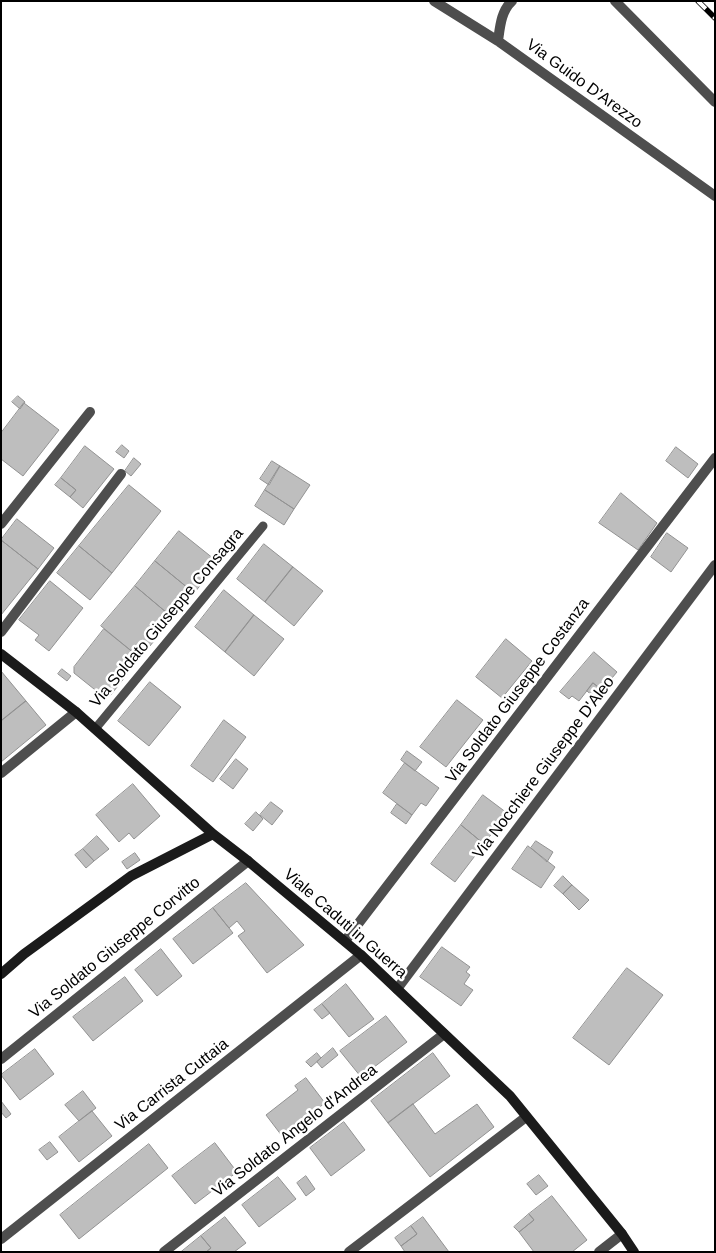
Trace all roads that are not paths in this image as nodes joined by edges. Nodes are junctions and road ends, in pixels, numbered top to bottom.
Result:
1 (434, 1) edge
2 (512, 1) edge
3 (616, 1) edge
4 (498, 40) junction
5 (715, 102) edge
6 (715, 196) edge
7 (90, 412) dead end
8 (715, 458) edge
9 (121, 474) dead end
10 (1, 524) edge
11 (262, 526) dead end
12 (715, 565) edge
13 (1, 632) edge
14 (1, 654) edge
15 (76, 712) junction
16 (94, 729) junction
17 (1, 773) edge
18 (213, 834) junction
19 (248, 861) junction
20 (345, 942) junction
21 (361, 955) junction
22 (1, 974) edge
23 (396, 989) junction
24 (444, 1034) junction
25 (1, 1058) edge
26 (526, 1117) junction
27 (622, 1234) junction
28 (1, 1239) edge
29 (164, 1252) edge
30 (349, 1252) edge
31 (599, 1252) edge
32 (634, 1252) edge

1 - 4 street, Via Guido D'Arezzo
2 - 4 street
3 - 5 street
4 - 6 street, Via Guido D'Arezzo
7 - 10 street
8 - 20 street, Via Soldato Giuseppe Costanza
9 - 13 street
11 - 16 lane, Via Soldato Giuseppe Consagra
12 - 23 street, Via Nocchiere Giuseppe D'Aleo
14 - 15 street, Viale Caduti in Guerra
15 - 16 street, Viale Caduti in Guerra
15 - 17 street
16 - 18 street, Viale Caduti in Guerra
18 - 19 street, Viale Caduti in Guerra
18 - 22 street
19 - 20 street, Viale Caduti in Guerra
19 - 25 street, Via Soldato Giuseppe Corvitto
20 - 21 street, Viale Caduti in Guerra
21 - 23 street, Viale Caduti in Guerra
21 - 28 street, Via Carrista Cuttaia
23 - 24 street, Viale Caduti in Guerra
24 - 26 street, Viale Caduti in Guerra
24 - 29 street, Via Soldato Angelo d'Andrea
26 - 27 street, Viale Caduti in Guerra
26 - 30 street
27 - 31 street
27 - 32 street, Viale Caduti in Guerra

